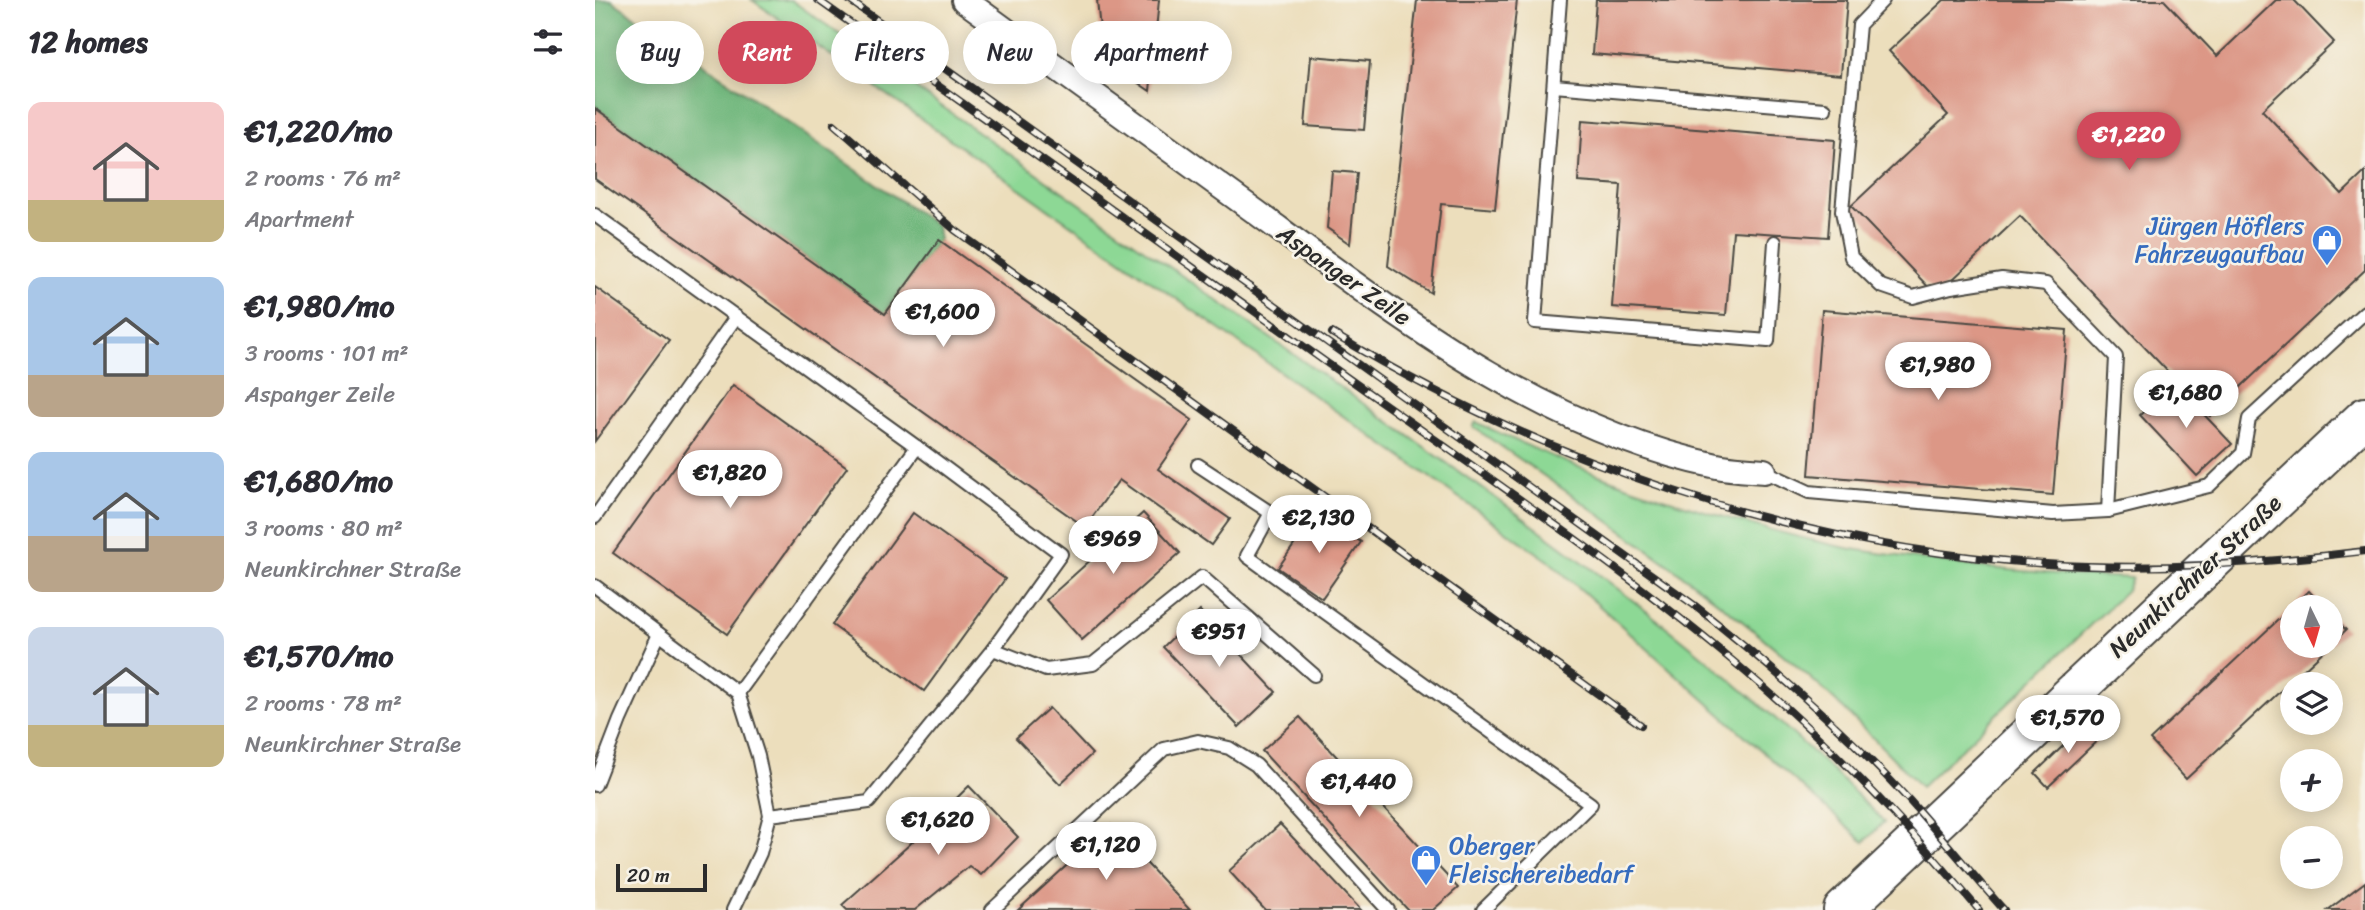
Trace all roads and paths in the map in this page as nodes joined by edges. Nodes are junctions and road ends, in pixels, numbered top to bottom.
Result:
1 (964, 0) edge
2 (1560, 0) edge
3 (1883, 0) edge
4 (1554, 86) junction
5 (1825, 109) dead end
6 (595, 215) edge
7 (1775, 242) dead end
8 (2365, 312) edge
9 (736, 317) junction
10 (2365, 417) edge
11 (917, 447) junction
12 (1198, 465) dead end
13 (1764, 471) joint
14 (2108, 511) junction
15 (595, 517) edge
16 (595, 586) edge
17 (659, 634) junction
18 (993, 649) junction
19 (1314, 675) dead end
20 (738, 693) junction
21 (595, 785) edge
22 (770, 815) junction
23 (733, 910) edge
24 (992, 910) edge
25 (1388, 910) edge
26 (1483, 910) edge
27 (1843, 910) edge

1 - 13 street, Aspanger Zeile
2 - 4 lane
3 - 14 lane
4 - 5 lane
4 - 7 lane
6 - 9 lane
8 - 14 lane
9 - 11 lane
9 - 15 lane
10 - 27 main road, Neunkirchner Straße
11 - 18 lane
11 - 20 lane
12 - 26 lane
13 - 14 lane
16 - 17 lane
17 - 20 lane
17 - 21 lane
18 - 19 lane
18 - 22 lane
20 - 22 lane
22 - 23 lane
24 - 25 lane

